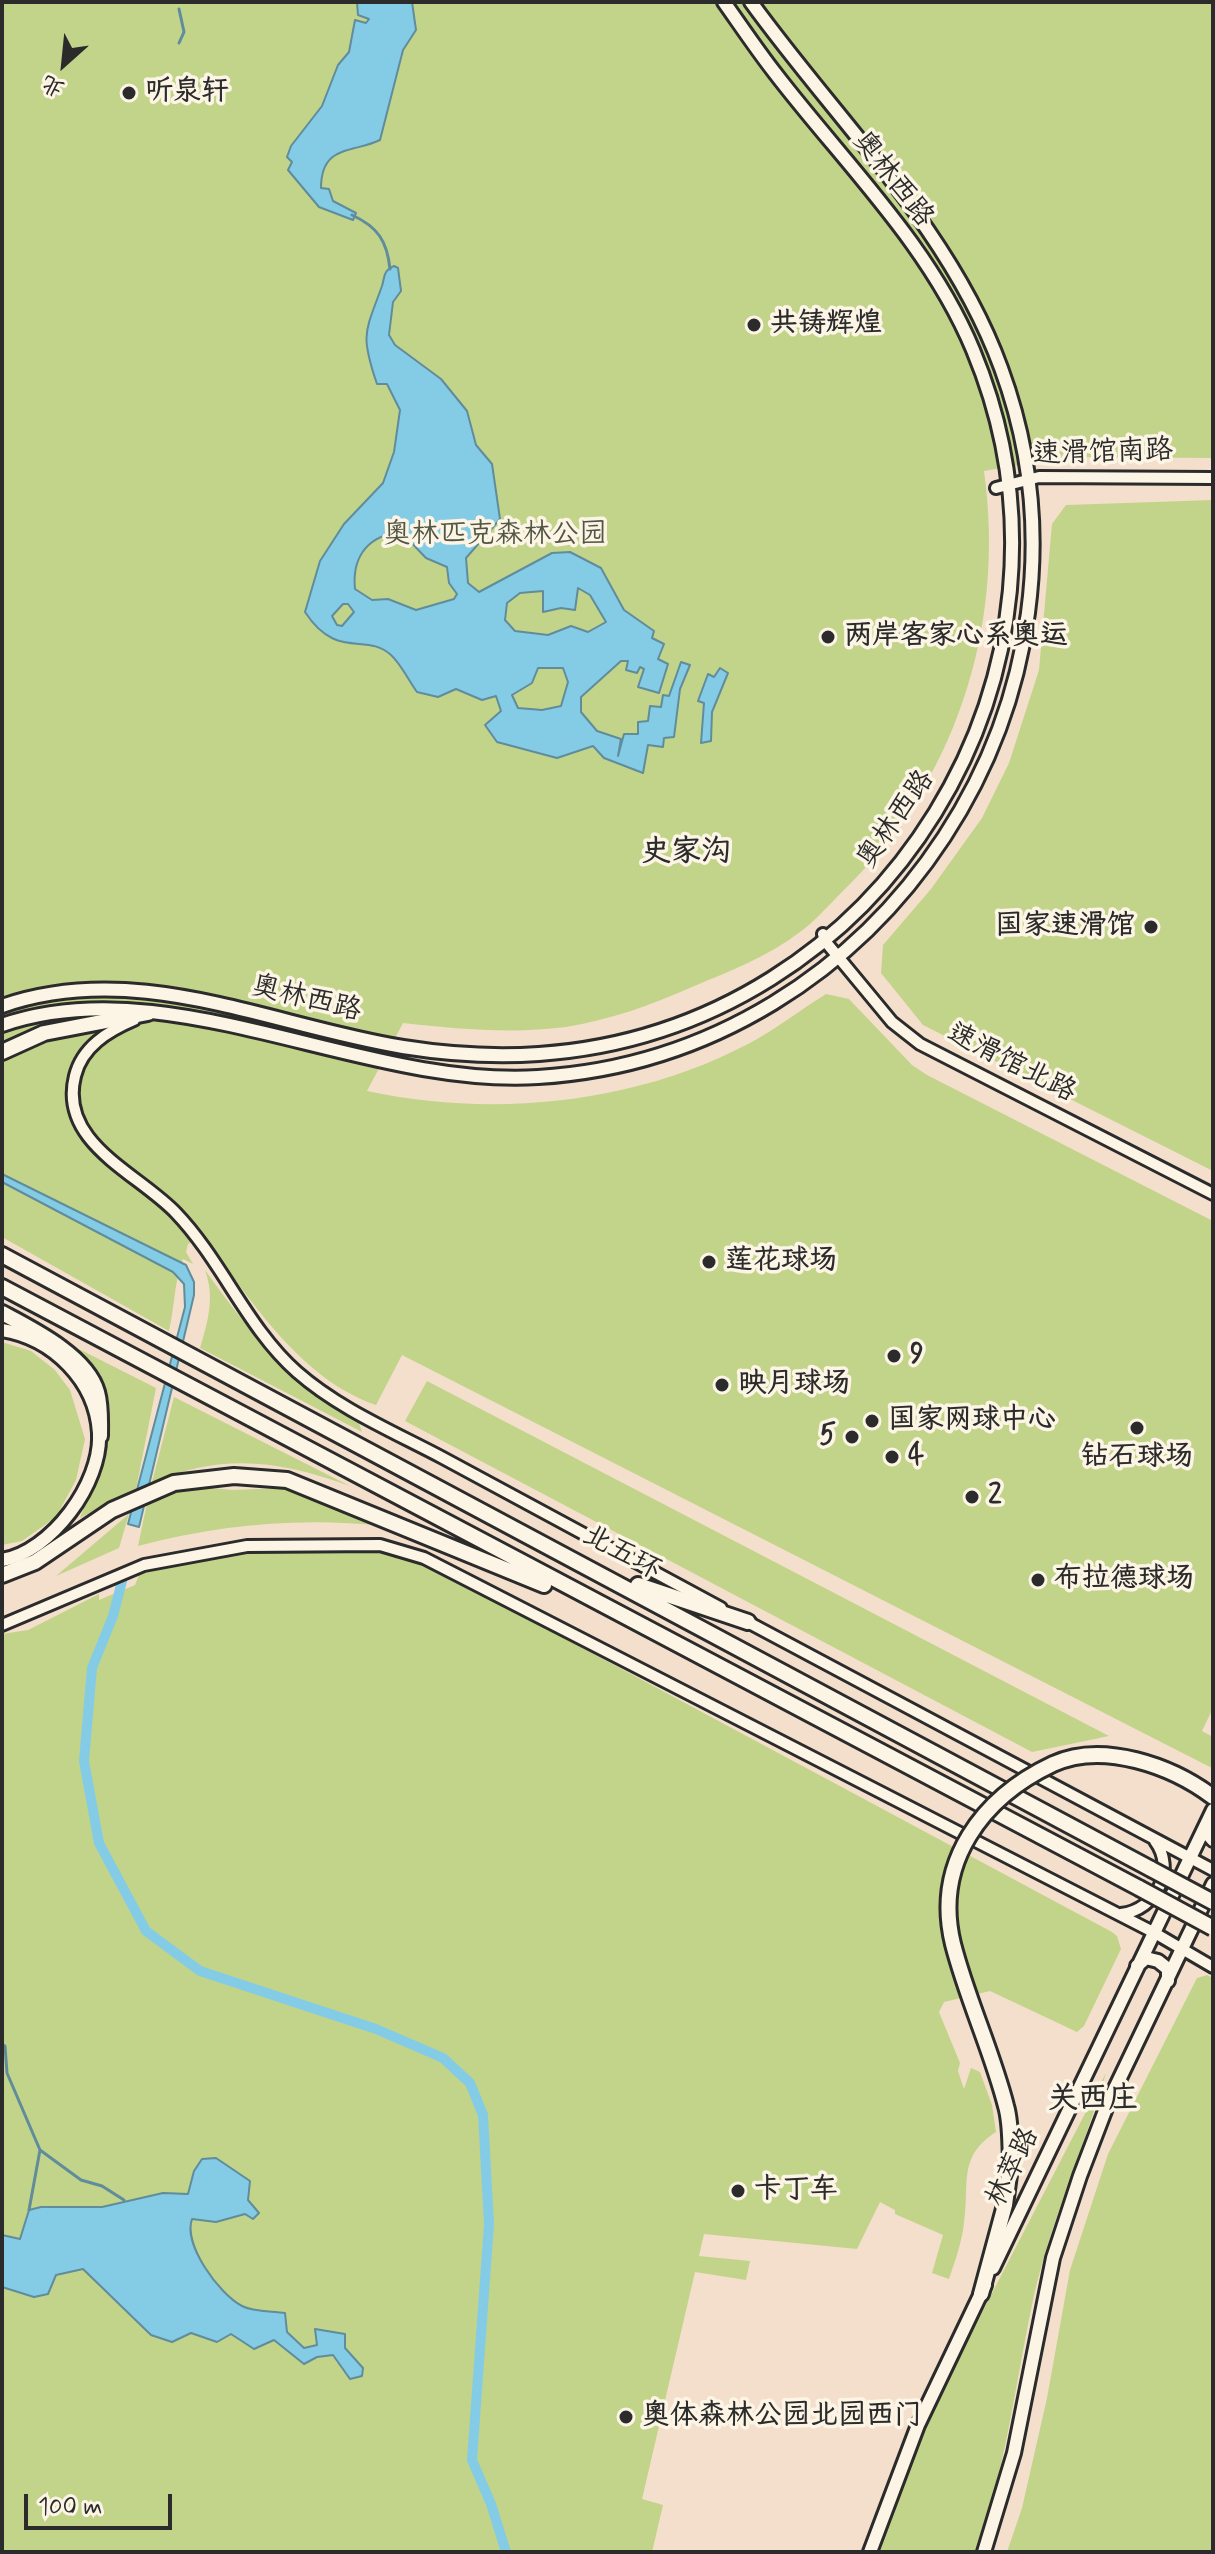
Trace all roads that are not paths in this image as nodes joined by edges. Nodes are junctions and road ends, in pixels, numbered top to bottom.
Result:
1 (724, 2) edge
2 (751, 2) edge
3 (1213, 478) edge
4 (1027, 480) junction
5 (1002, 485) junction
6 (824, 938) junction
7 (837, 957) junction
8 (2, 1005) edge
9 (148, 1013) junction
10 (2, 1025) edge
11 (2, 1052) edge
12 (1213, 1194) edge
13 (2, 1244) edge
14 (2, 1255) edge
15 (2, 1287) edge
16 (67, 1290) junction
17 (2, 1313) edge
18 (2, 1330) edge
19 (100, 1436) junction
20 (2, 1560) edge
21 (598, 1572) junction
22 (2, 1575) edge
23 (625, 1618) junction
24 (748, 1622) junction
25 (2, 1625) edge
26 (1213, 1797) edge
27 (1213, 1810) edge
28 (1207, 1823) junction
29 (1152, 1838) junction
30 (1213, 1840) edge
31 (1191, 1858) junction
32 (1213, 1870) edge
33 (1213, 1884) edge
34 (1213, 1902) edge
35 (1119, 1914) junction
36 (1213, 1928) edge
37 (1153, 1932) junction
38 (1183, 1949) junction
39 (1136, 1967) junction
40 (1213, 1967) edge
41 (1168, 1984) junction
42 (981, 2294) junction
43 (870, 2552) edge
44 (984, 2552) edge

1 - 5 main road, 奥林西路
2 - 4 main road, 奥林西路
3 - 4 street, 速滑馆南路
4 - 5 street, 速滑馆南路
4 - 7 main road, 奥林西路
5 - 6 main road, 奥林西路
6 - 7 street, 速滑馆北路
6 - 8 main road, 奥林西路
7 - 9 main road, 奥林西路
7 - 12 street, 速滑馆北路
9 - 10 main road, 奥林西路
9 - 11 highway
9 - 24 street
13 - 16 highway
14 - 16 highway, 北五环
15 - 23 highway, 北五环
16 - 21 highway, 北五环
17 - 19 highway
18 - 19 main road
19 - 20 main road
21 - 24 highway
21 - 34 highway, 北五环, bridge
22 - 23 highway
23 - 36 highway, 北五环, bridge
24 - 29 street
25 - 35 street
26 - 42 highway, bridge
27 - 28 main road, 林萃路
28 - 30 main road
28 - 31 main road, 林萃路
29 - 31 street
29 - 35 street
31 - 32 street
31 - 37 main road, 林萃路
33 - 38 main road
35 - 37 street
37 - 38 street
37 - 39 main road, 林萃路
38 - 40 street
38 - 41 main road
39 - 41 main road
39 - 42 main road, 林萃路
41 - 44 main road
42 - 43 main road, 林萃路

